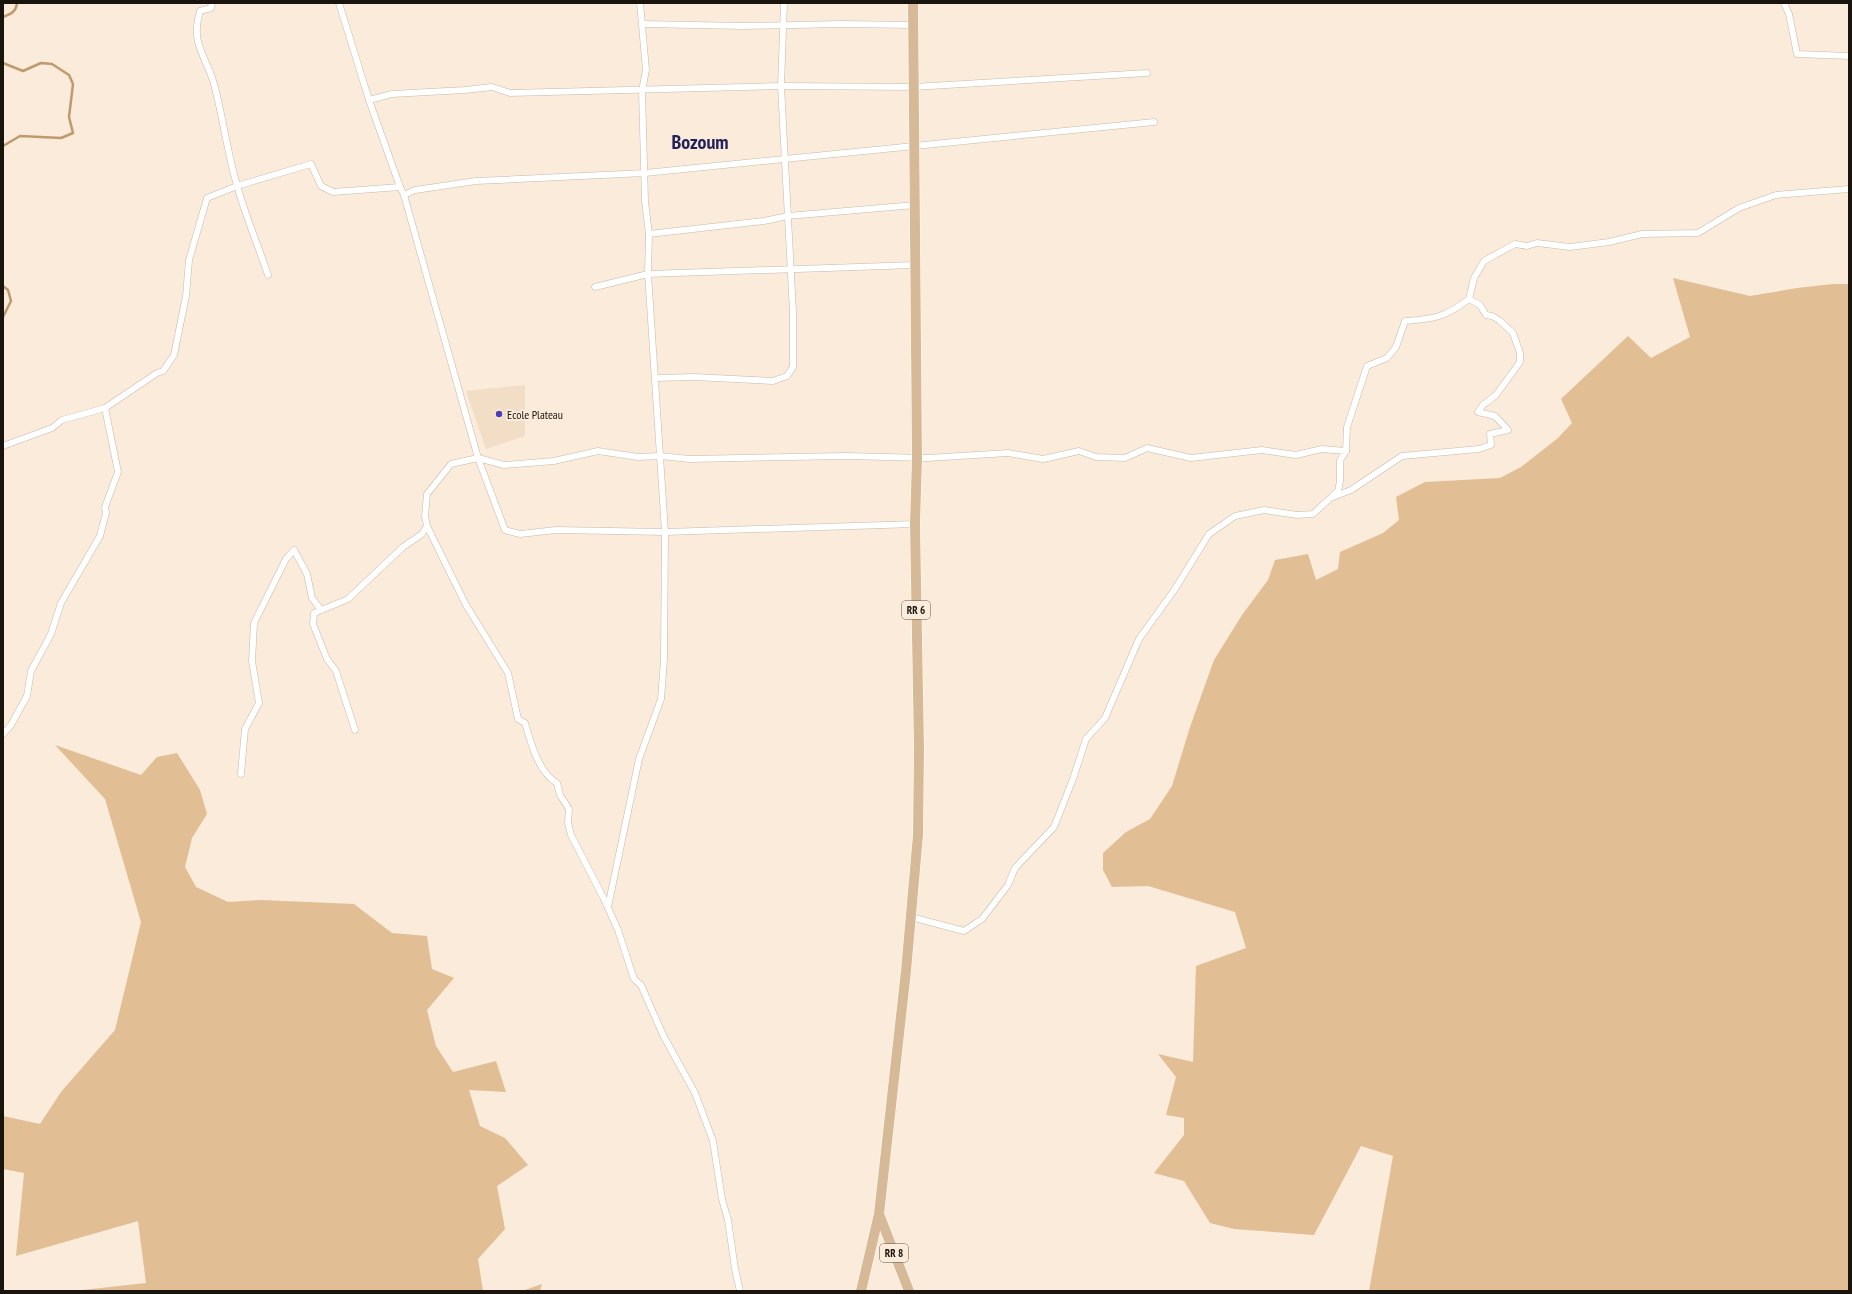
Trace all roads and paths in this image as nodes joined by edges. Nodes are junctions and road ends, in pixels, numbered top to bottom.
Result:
1 (212, 3) edge
2 (339, 3) edge
3 (640, 3) edge
4 (784, 3) edge
5 (913, 3) edge
6 (1784, 3) edge
7 (643, 24) junction
8 (783, 24) junction
9 (913, 25) junction
10 (1849, 56) edge
11 (1148, 73) dead end
12 (780, 86) junction
13 (913, 87) junction
14 (642, 91) junction
15 (370, 100) junction
16 (1154, 122) dead end
17 (914, 146) junction
18 (784, 159) junction
19 (645, 173) junction
20 (237, 186) junction
21 (400, 187) junction
22 (1849, 189) edge
23 (404, 195) junction
24 (915, 205) junction
25 (788, 216) junction
26 (649, 234) junction
27 (915, 265) junction
28 (791, 269) junction
29 (648, 274) junction
30 (268, 275) dead end
31 (595, 287) dead end
32 (1469, 299) junction
33 (656, 378) junction
34 (105, 408) junction
35 (3, 446) edge
36 (1346, 451) junction
37 (660, 456) junction
38 (478, 458) junction
39 (916, 458) junction
40 (1330, 498) junction
41 (915, 524) junction
42 (427, 526) junction
43 (665, 532) junction
44 (321, 610) junction
45 (355, 730) dead end
46 (3, 734) edge
47 (241, 774) dead end
48 (608, 906) junction
49 (911, 917) junction
50 (879, 1214) junction
51 (740, 1291) edge
52 (861, 1291) edge
53 (909, 1291) edge

1 - 20 street
2 - 15 street
3 - 7 street
4 - 8 street
5 - 9 main road, RR 6
6 - 10 street
7 - 8 street
7 - 14 street
8 - 9 street
8 - 12 street
9 - 13 main road, RR 6
11 - 13 street
12 - 13 street
12 - 14 street
12 - 18 street
13 - 17 main road, RR 6
14 - 15 street
14 - 19 street
15 - 21 street
16 - 17 street
17 - 18 street
17 - 24 main road, RR 6
18 - 19 street
18 - 25 street
19 - 23 street
19 - 26 street
20 - 21 street
20 - 30 street
20 - 34 street
21 - 23 street
22 - 32 street
23 - 38 street
24 - 25 street
24 - 27 main road, RR 6
25 - 26 street
25 - 28 street
26 - 29 street
27 - 28 street
27 - 39 main road, RR 6
28 - 29 street
28 - 33 street
29 - 31 street
29 - 33 street
32 - 36 street
32 - 40 street
33 - 37 street
34 - 35 street
34 - 46 street
36 - 39 street
36 - 40 street
37 - 38 street
37 - 39 street
37 - 43 street
38 - 42 street
38 - 43 street
39 - 41 main road, RR 6
40 - 49 street
41 - 43 street
41 - 49 main road, RR 6
42 - 44 street
42 - 48 street
43 - 48 street
44 - 45 street
44 - 47 street
48 - 51 street
49 - 50 main road, RR 6
50 - 52 main road
50 - 53 main road, RR 8

